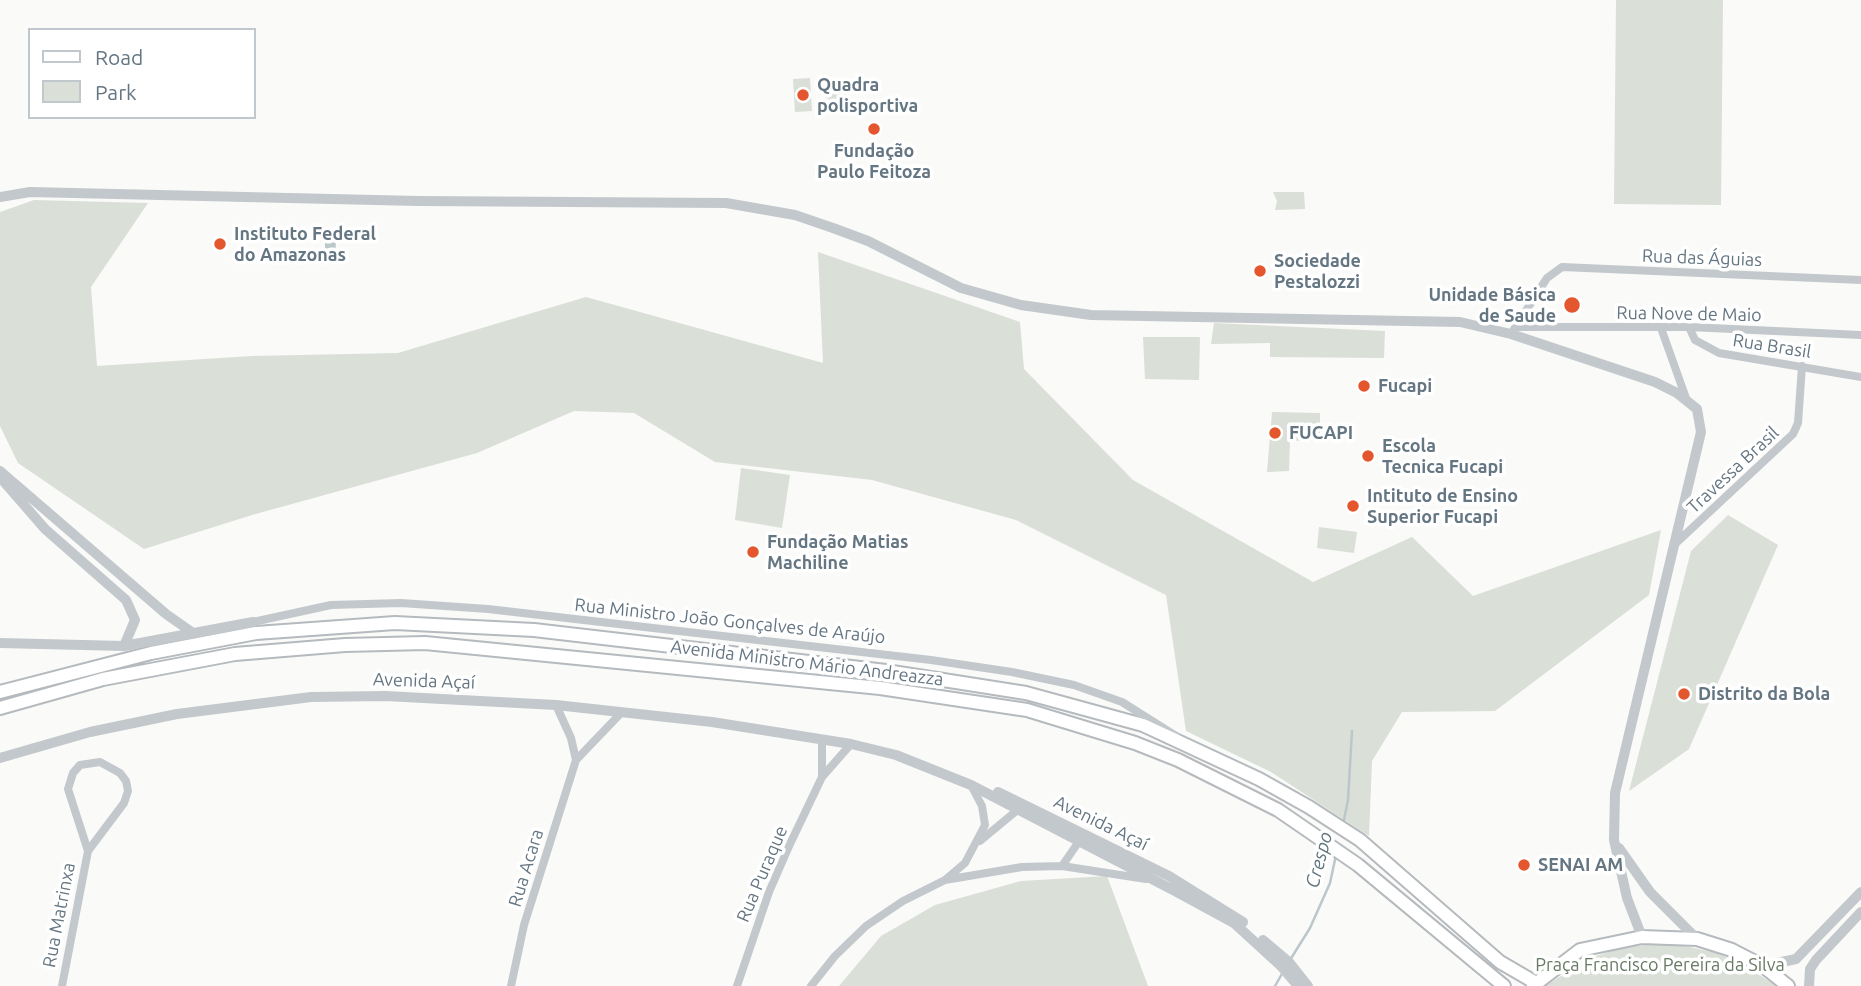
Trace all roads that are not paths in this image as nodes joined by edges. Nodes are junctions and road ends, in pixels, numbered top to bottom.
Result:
1 (0, 197) edge
2 (1861, 279) edge
3 (1689, 327) junction
4 (1661, 328) junction
5 (1514, 330) junction
6 (1861, 335) edge
7 (1802, 366) junction
8 (1861, 377) edge
9 (1688, 401) junction
10 (0, 471) edge
11 (0, 477) edge
12 (56, 517) junction
13 (45, 528) junction
14 (1673, 546) junction
15 (140, 591) junction
16 (126, 600) junction
17 (255, 627) junction
18 (192, 633) junction
19 (591, 638) junction
20 (0, 643) edge
21 (124, 646) junction
22 (235, 654) junction
23 (589, 660) junction
24 (0, 692) edge
25 (556, 705) junction
26 (0, 708) edge
27 (622, 712) junction
28 (822, 740) junction
29 (851, 744) junction
30 (1187, 744) junction
31 (0, 758) edge
32 (576, 760) junction
33 (822, 777) junction
34 (971, 785) junction
35 (1021, 808) junction
36 (1082, 838) junction
37 (1614, 840) junction
38 (978, 843) junction
39 (88, 851) junction
40 (1062, 866) junction
41 (945, 880) junction
42 (1157, 882) junction
43 (1861, 892) edge
44 (1861, 912) edge
45 (1642, 937) junction
46 (1697, 939) junction
47 (1763, 967) junction
48 (1535, 984) edge
49 (62, 986) edge
50 (511, 986) edge
51 (737, 986) edge
52 (811, 986) edge
53 (1298, 986) edge
54 (1308, 986) edge
55 (1504, 986) edge
56 (1788, 986) edge
57 (1808, 986) edge

1 - 5 street
2 - 5 street, Rua das Águias
3 - 4 street, Rua Nove de Maio
3 - 6 street, Rua Nove de Maio
3 - 7 street, Rua Brasil
4 - 5 street, Rua Nove de Maio
4 - 9 street
5 - 9 street
7 - 8 street, Rua Brasil
7 - 14 street, Travessa Brasil
9 - 14 street
10 - 12 street
11 - 13 street
12 - 13 street
12 - 15 street
13 - 16 street
14 - 37 street
15 - 16 street
15 - 18 street
16 - 21 street
17 - 18 street, Avenida Ministro Mário Andreazza
17 - 19 main road, Avenida Ministro Mário Andreazza
17 - 22 main road
17 - 24 main road, Avenida Ministro Mário Andreazza
17 - 30 street, Rua Ministro João Gonçalves de Araújo
18 - 21 street, Avenida Ministro Mário Andreazza
19 - 23 main road
19 - 30 main road, Avenida Ministro Mário Andreazza
20 - 21 street, Avenida Ministro Mário Andreazza
22 - 23 main road, Avenida Ministro Mário Andreazza
22 - 26 main road, Avenida Ministro Mário Andreazza
23 - 55 main road, Avenida Ministro Mário Andreazza
25 - 27 street, Avenida Açaí
25 - 31 street, Avenida Açaí
25 - 32 street
27 - 28 street, Avenida Açaí
27 - 32 street, Rua Acara
28 - 29 street, Avenida Açaí
28 - 33 street, Rua Puraque
29 - 33 street, Rua Puraque
29 - 34 street, Avenida Açaí
29 - 35 street, Avenida Açaí
30 - 48 main road, Avenida Ministro Mário Andreazza
32 - 50 street, Rua Acara
33 - 51 street, Rua Puraque
34 - 35 street, Avenida Açaí
34 - 38 street
35 - 36 street, Avenida Açaí
35 - 38 street
36 - 40 street
36 - 42 street, Avenida Açaí
36 - 54 street, Avenida Açaí
37 - 45 street
37 - 46 street
38 - 41 street
39 - 39 street, Rua Matrinxa
39 - 49 street, Rua Matrinxa
40 - 41 street
40 - 42 street
41 - 52 street
42 - 53 street, Avenida Açaí
43 - 47 street
44 - 57 street
45 - 46 main road
45 - 48 main road
46 - 47 main road
47 - 56 main road

